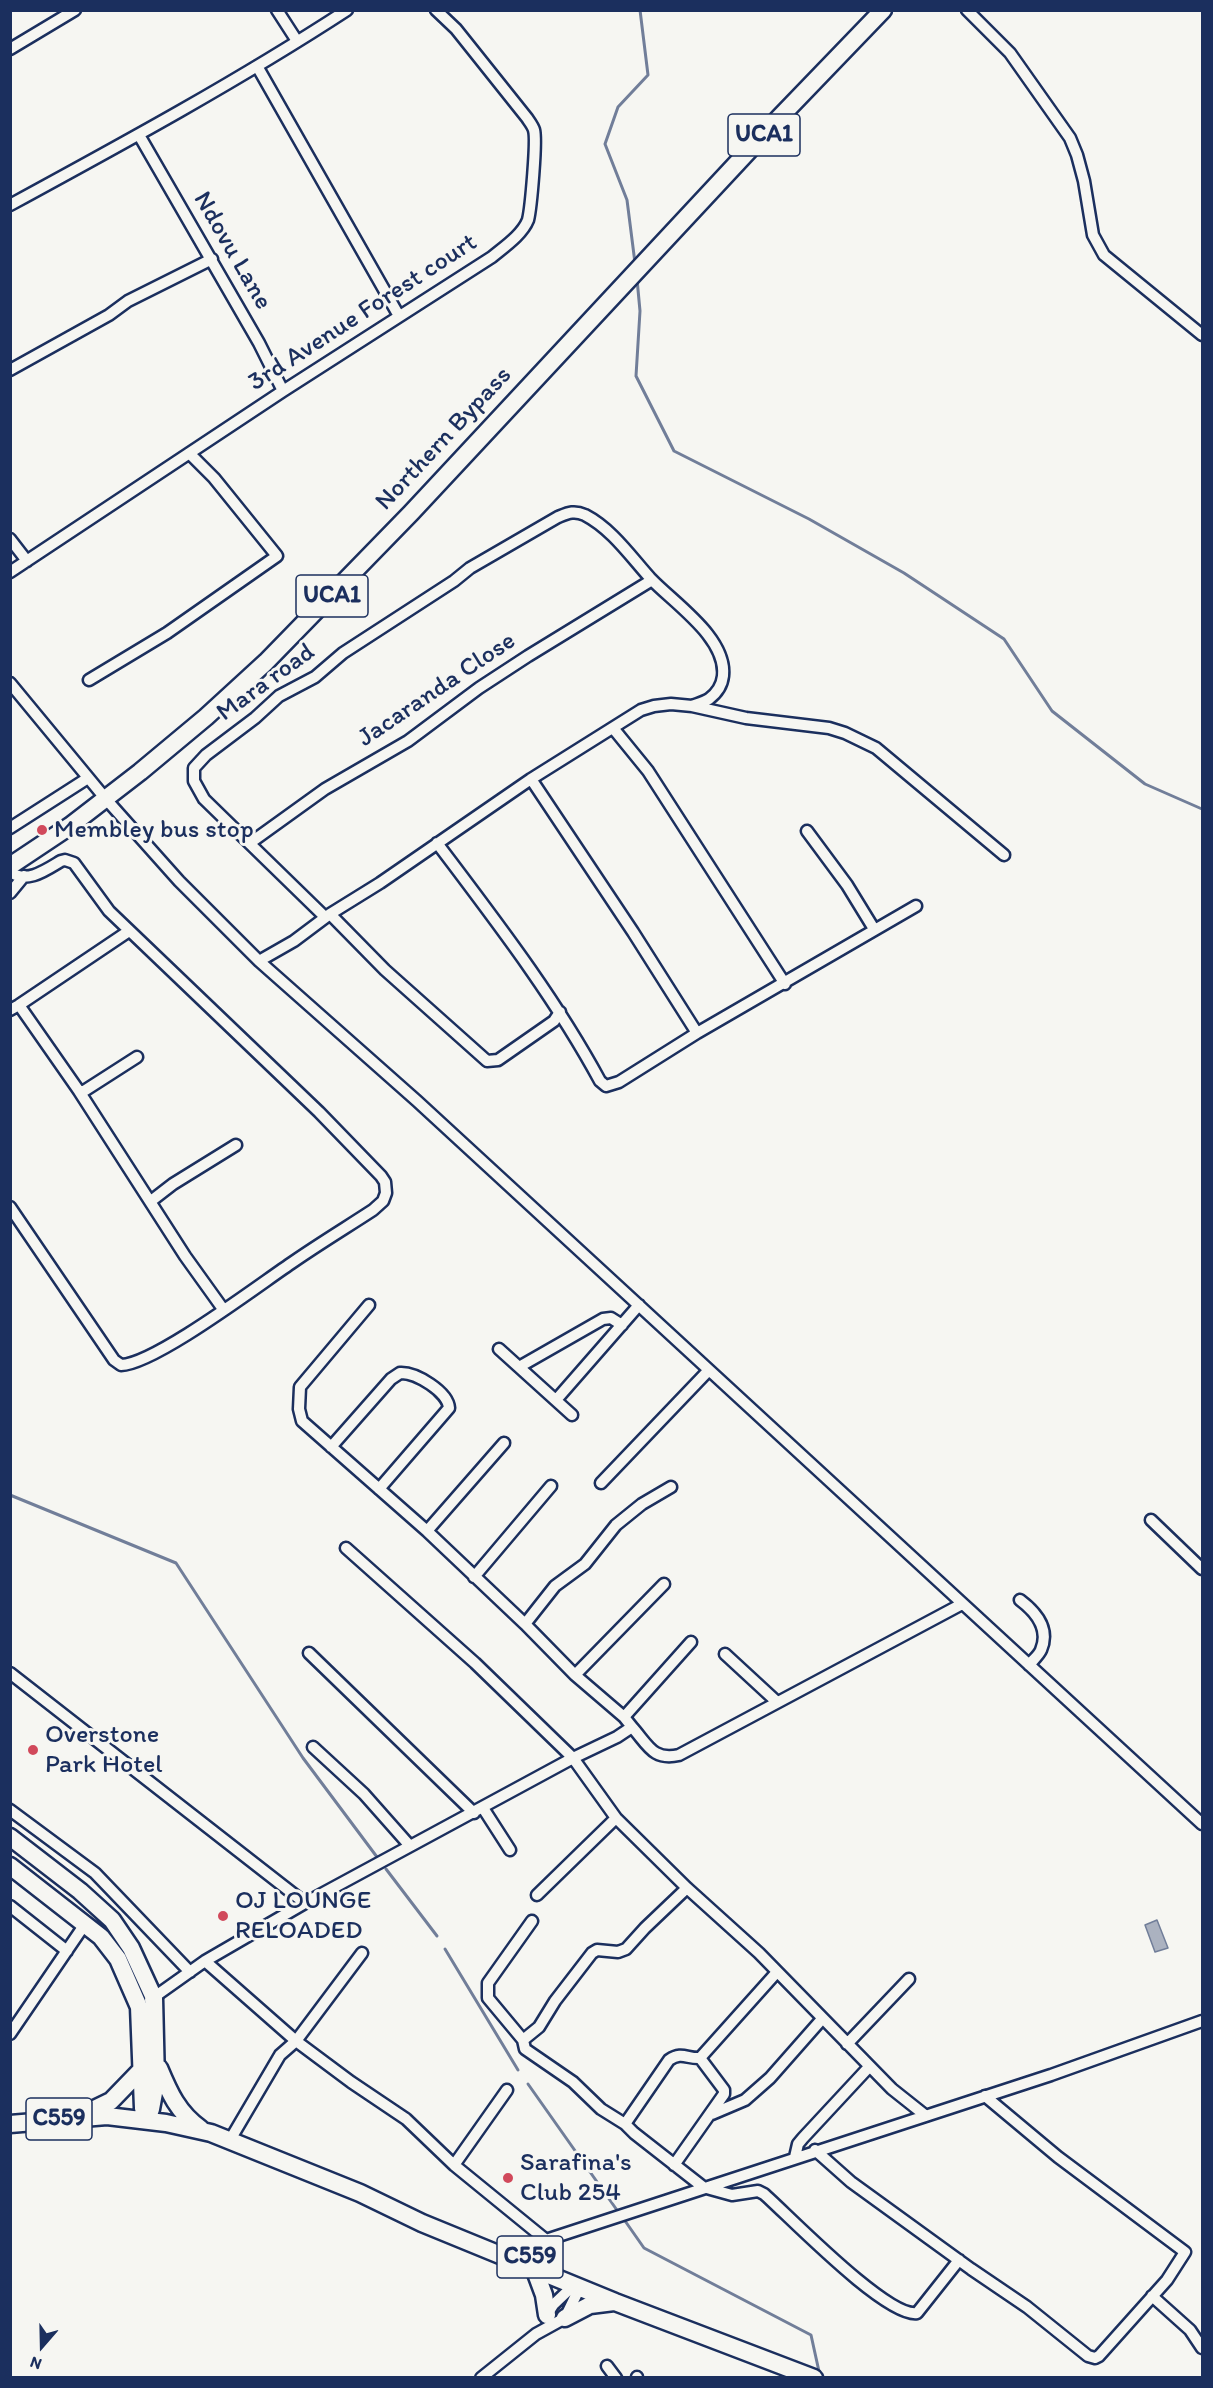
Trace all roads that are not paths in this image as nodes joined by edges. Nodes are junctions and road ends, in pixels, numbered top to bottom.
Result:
1 (75, 10) edge
2 (277, 10) edge
3 (347, 10) edge
4 (436, 10) edge
5 (883, 10) edge
6 (967, 10) edge
7 (297, 41) junction
8 (10, 49) edge
9 (257, 66) junction
10 (139, 135) junction
11 (10, 205) edge
12 (212, 260) junction
13 (399, 316) junction
14 (1203, 335) edge
15 (10, 370) edge
16 (283, 392) junction
17 (189, 454) junction
18 (10, 539) edge
19 (27, 561) junction
20 (10, 572) edge
21 (652, 580) junction
22 (89, 680) dead end
23 (10, 683) edge
24 (692, 706) junction
25 (613, 728) junction
26 (88, 778) junction
27 (531, 779) junction
28 (105, 798) junction
29 (10, 828) edge
30 (807, 831) dead end
31 (250, 843) junction
32 (437, 843) junction
33 (1004, 855) dead end
34 (17, 871) edge
35 (10, 872) edge
36 (10, 893) edge
37 (916, 906) dead end
38 (328, 915) junction
39 (874, 929) junction
40 (129, 931) junction
41 (259, 961) junction
42 (785, 984) junction
43 (15, 1008) edge
44 (560, 1012) junction
45 (697, 1033) junction
46 (137, 1057) dead end
47 (79, 1091) junction
48 (236, 1145) dead end
49 (151, 1201) junction
50 (11, 1211) edge
51 (369, 1305) dead end
52 (639, 1305) junction
53 (223, 1309) junction
54 (622, 1325) junction
55 (499, 1349) dead end
56 (519, 1367) junction
57 (709, 1370) junction
58 (556, 1400) junction
59 (572, 1415) dead end
60 (504, 1443) dead end
61 (331, 1447) junction
62 (601, 1483) dead end
63 (551, 1486) dead end
64 (671, 1487) dead end
65 (379, 1489) junction
66 (1151, 1520) dead end
67 (427, 1531) junction
68 (346, 1548) dead end
69 (1203, 1569) edge
70 (474, 1577) junction
71 (664, 1584) dead end
72 (1020, 1600) dead end
73 (962, 1604) junction
74 (525, 1624) junction
75 (691, 1642) dead end
76 (309, 1653) dead end
77 (725, 1654) dead end
78 (1029, 1665) junction
79 (10, 1673) edge
80 (575, 1675) junction
81 (777, 1702) junction
82 (624, 1717) junction
83 (632, 1727) junction
84 (312, 1747) dead end
85 (573, 1758) junction
86 (10, 1810) edge
87 (478, 1810) junction
88 (616, 1818) junction
89 (1203, 1824) edge
90 (10, 1837) edge
91 (411, 1846) junction
92 (510, 1850) dead end
93 (10, 1866) edge
94 (95, 1874) junction
95 (687, 1888) junction
96 (80, 1890) junction
97 (537, 1895) dead end
98 (305, 1903) junction
99 (10, 1905) edge
100 (532, 1921) dead end
101 (85, 1924) junction
102 (67, 1951) junction
103 (362, 1953) dead end
104 (205, 1961) junction
105 (190, 1972) junction
106 (777, 1972) junction
107 (909, 1979) dead end
108 (154, 1998) junction
109 (139, 2007) junction
110 (822, 2019) junction
111 (1203, 2021) edge
112 (10, 2034) edge
113 (524, 2040) junction
114 (296, 2041) junction
115 (847, 2044) junction
116 (700, 2058) junction
117 (149, 2067) junction
118 (869, 2067) junction
119 (507, 2090) dead end
120 (985, 2096) junction
121 (711, 2114) junction
122 (926, 2116) junction
123 (73, 2118) junction
124 (147, 2120) junction
125 (10, 2124) edge
126 (625, 2124) junction
127 (207, 2132) junction
128 (230, 2140) junction
129 (815, 2150) junction
130 (795, 2157) junction
131 (454, 2165) junction
132 (674, 2165) junction
133 (703, 2187) junction
134 (546, 2240) junction
135 (511, 2254) junction
136 (959, 2260) junction
137 (534, 2268) junction
138 (577, 2286) junction
139 (1152, 2296) junction
140 (615, 2302) junction
141 (547, 2314) junction
142 (565, 2318) junction
143 (682, 2328) junction
144 (536, 2334) junction
145 (1203, 2349) edge
146 (607, 2366) dead end
147 (807, 2375) edge
148 (481, 2378) edge
149 (616, 2378) edge

1 - 8 street
2 - 7 street
3 - 7 street
4 - 13 street, 3rd Avenue Forest court
5 - 28 main road, Northern Bypass / UCA1
6 - 14 street
7 - 9 street
9 - 10 street
9 - 13 street
10 - 11 street
10 - 12 street, Ndovu Lane
12 - 15 street
12 - 16 street, Ndovu Lane
13 - 16 street, 3rd Avenue Forest court
16 - 17 street, 3rd Avenue Forest court
17 - 19 street, 3rd Avenue Forest court
17 - 22 street
18 - 19 street
19 - 20 street, 3rd Avenue Forest court
21 - 24 street
21 - 31 street, Jacaranda Close
21 - 31 street, Mara road
23 - 26 street
24 - 25 street
24 - 33 street
25 - 27 street
25 - 42 street
26 - 28 street
26 - 29 street
27 - 32 street
27 - 45 street
28 - 34 main road, Northern Bypass / UCA1
28 - 41 street
30 - 39 street
31 - 38 street, Mara road
32 - 38 street
32 - 44 street
34 - 35 street
34 - 36 street
34 - 40 street
37 - 39 street
38 - 41 street
38 - 44 street, Mara road
39 - 42 street
40 - 43 street
40 - 53 street
41 - 52 street
42 - 45 street
43 - 47 street
44 - 45 street
46 - 47 street
47 - 49 street
48 - 49 street
49 - 53 street
50 - 53 street
51 - 61 street
52 - 54 street
52 - 57 street
54 - 56 street
54 - 58 street
55 - 56 street
56 - 58 street
57 - 62 street
57 - 73 street
58 - 59 street
60 - 67 street
61 - 65 street
61 - 65 street
63 - 70 street
64 - 74 street
65 - 67 street
66 - 69 street
67 - 70 street
68 - 85 street
70 - 74 street
71 - 80 street
72 - 78 street
73 - 78 street
73 - 81 street
74 - 80 street
75 - 82 street
76 - 87 street
77 - 81 street
78 - 89 street
79 - 98 street
80 - 82 street
81 - 83 street
82 - 83 street
83 - 85 street
84 - 91 street
85 - 87 street
85 - 88 street
86 - 94 street
87 - 91 street
87 - 92 street
88 - 95 street
88 - 97 street
90 - 96 main road
91 - 98 street
93 - 101 main road
94 - 96 street
94 - 105 street
95 - 106 street
95 - 113 street
96 - 108 main road
98 - 104 street
99 - 102 street
100 - 113 street
101 - 102 street
101 - 109 main road
102 - 112 street
103 - 114 street
104 - 105 street
104 - 114 street
105 - 108 street
106 - 110 street
106 - 116 street
107 - 115 street
108 - 109 street
108 - 117 main road
109 - 117 main road
110 - 115 street
110 - 121 street
111 - 120 street
113 - 126 street
114 - 128 street
114 - 131 street
115 - 118 street
116 - 121 street
116 - 126 street
117 - 123 main road
117 - 124 main road
117 - 127 main road
118 - 122 street
118 - 130 street
119 - 131 street
120 - 122 street
120 - 139 street
121 - 132 street
122 - 129 street
123 - 124 main road, C559
123 - 125 main road, C559
124 - 127 main road, C559
126 - 132 street
127 - 128 main road, C559
128 - 135 main road, C559
129 - 130 street
129 - 136 street
130 - 133 street
131 - 134 street
132 - 133 street
133 - 134 street
133 - 136 street
134 - 135 street
135 - 137 main road, C559
135 - 143 main road, C559
136 - 139 street
137 - 138 main road, C559
137 - 141 main road
138 - 140 main road, C559
138 - 141 street
138 - 142 street
139 - 145 street
140 - 142 main road
140 - 143 main road, C559
141 - 144 street
142 - 144 street
143 - 147 main road, C559
144 - 148 street
146 - 149 street

